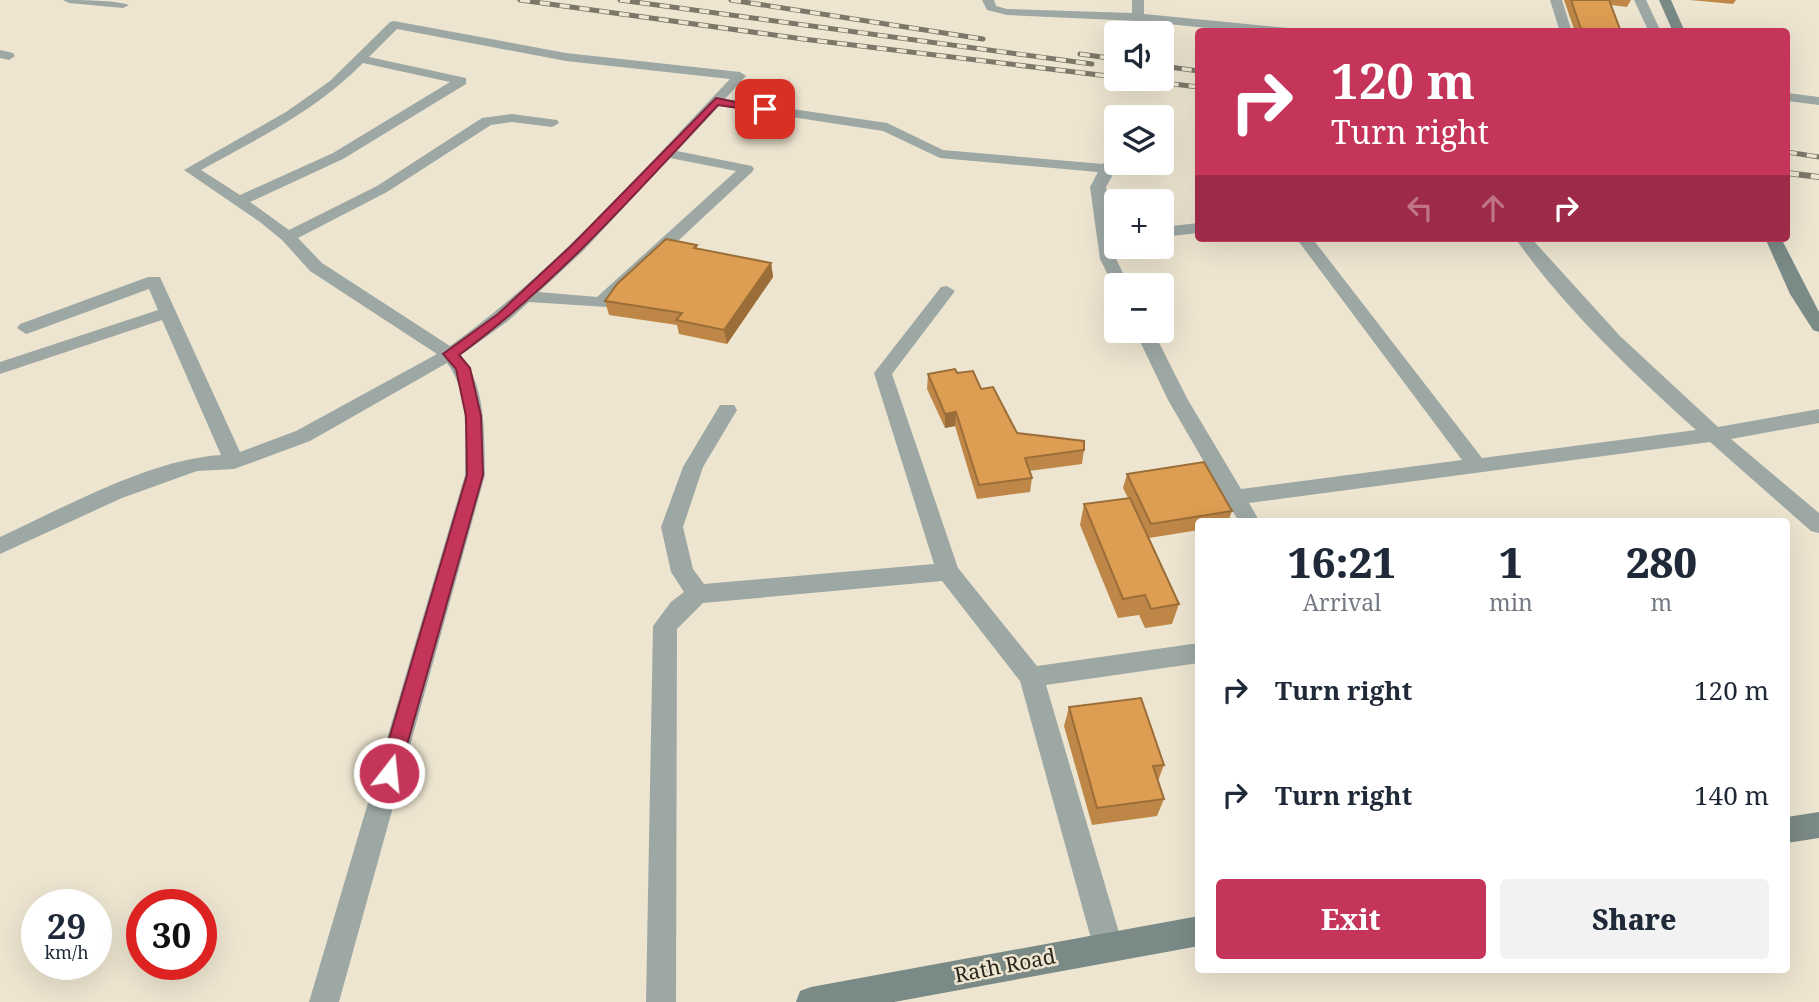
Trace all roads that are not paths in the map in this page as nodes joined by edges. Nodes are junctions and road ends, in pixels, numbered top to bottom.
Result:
1 (69, 0) edge
2 (988, 0) edge
3 (1138, 0) edge
4 (1556, 0) edge
5 (1640, 0) edge
6 (1665, 0) edge
7 (123, 5) dead end
8 (1138, 17) junction
9 (1248, 28) edge
10 (1565, 28) edge
11 (1653, 28) edge
12 (1677, 28) edge
13 (362, 59) junction
14 (1790, 97) edge
15 (1819, 101) edge
16 (716, 102) junction
17 (552, 123) dead end
18 (667, 153) junction
19 (1104, 169) edge
20 (1105, 175) edge
21 (239, 201) junction
22 (1104, 211) edge
23 (1195, 228) edge
24 (1174, 231) edge
25 (288, 237) junction
26 (1307, 242) edge
27 (1526, 242) edge
28 (1775, 242) edge
29 (947, 291) dead end
30 (524, 296) junction
31 (168, 312) junction
32 (1819, 326) edge
33 (26, 328) dead end
34 (1150, 343) edge
35 (450, 354) junction
36 (0, 368) edge
37 (727, 410) dead end
38 (1819, 416) edge
39 (1712, 435) junction
40 (234, 462) junction
41 (1477, 466) junction
42 (1235, 497) junction
43 (1248, 518) edge
44 (1819, 524) edge
45 (0, 546) edge
46 (948, 572) junction
47 (698, 594) junction
48 (1195, 654) edge
49 (1031, 677) junction
50 (1819, 825) edge
51 (1790, 830) edge
52 (1195, 932) edge
53 (1108, 946) junction
54 (324, 1002) edge
55 (661, 1002) edge
56 (811, 1002) edge

1 - 7 street
2 - 8 street
3 - 8 street
4 - 10 street
5 - 11 street
6 - 12 main road
8 - 9 street
13 - 16 street
13 - 21 street
13 - 21 street
14 - 15 street
16 - 18 street
16 - 19 street
17 - 25 street
18 - 30 street
18 - 30 street
20 - 22 street
21 - 25 street
23 - 24 street
25 - 35 street
26 - 41 street
27 - 39 street
28 - 32 main road
29 - 46 street
30 - 35 street
31 - 33 street
31 - 36 street
31 - 40 street
34 - 42 street
35 - 40 street
35 - 54 street
37 - 47 street
38 - 39 street
39 - 41 street
39 - 44 street
40 - 45 street
41 - 42 street
42 - 43 street
46 - 47 street
46 - 49 street
47 - 55 street
48 - 49 street
49 - 53 street
50 - 51 main road
52 - 53 main road, Rath Road
53 - 56 main road, Rath Road

